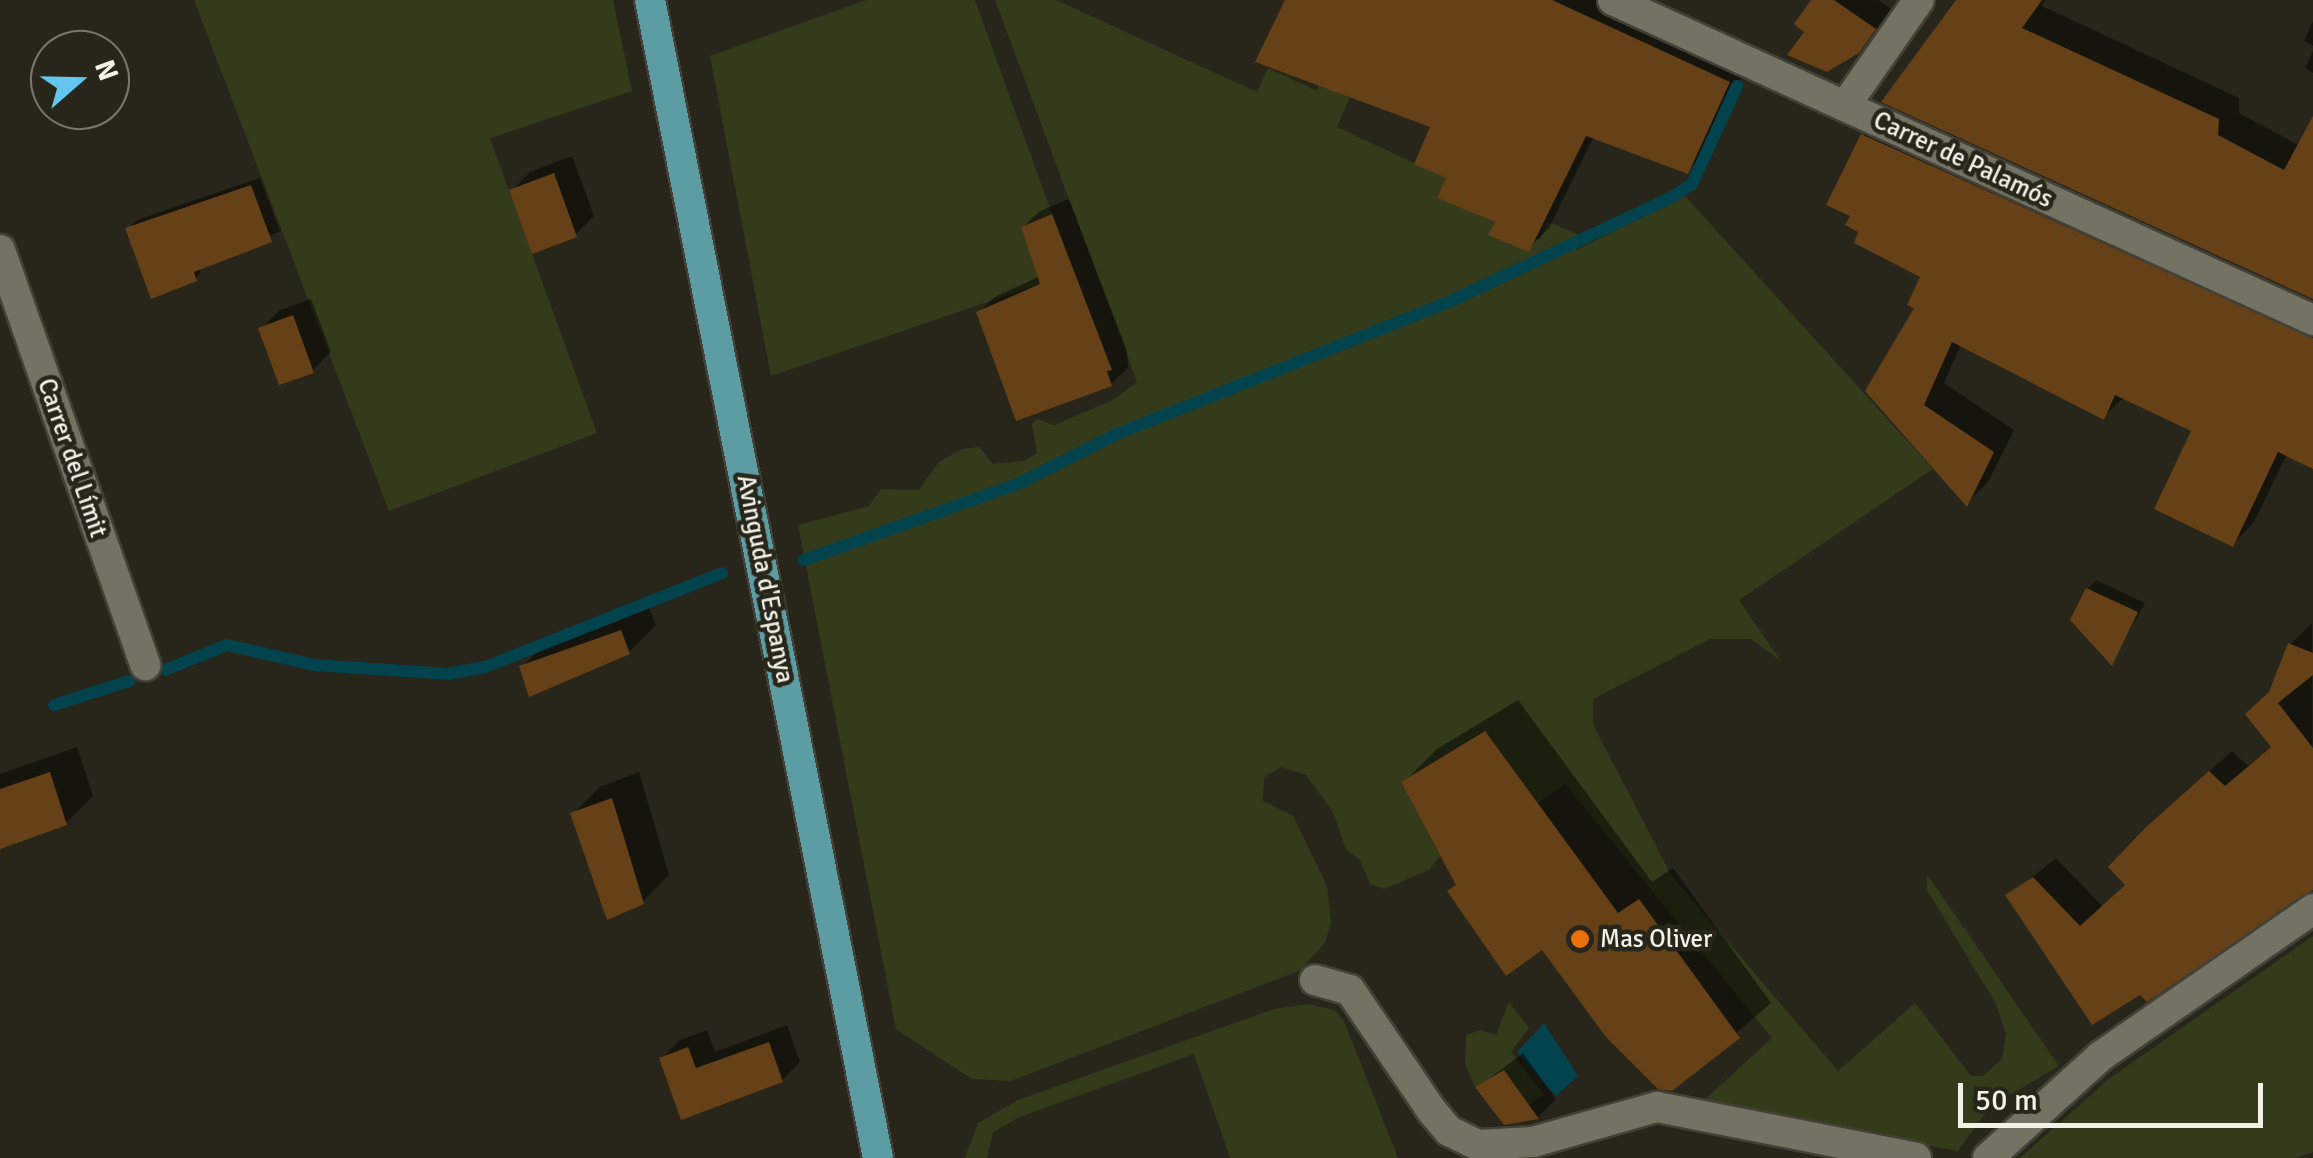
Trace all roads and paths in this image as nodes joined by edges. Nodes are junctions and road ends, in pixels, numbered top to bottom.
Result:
1 (650, 0) edge
2 (1613, 0) edge
3 (1919, 0) edge
4 (1845, 106) junction
5 (0, 250) edge
6 (2313, 320) edge
7 (144, 665) dead end
8 (2313, 909) edge
9 (1315, 980) dead end
10 (878, 1158) edge
11 (1916, 1158) edge
12 (1988, 1158) edge

1 - 10 main road, Avinguda d'Espanya
2 - 4 street, Carrer de Palamós
3 - 4 street
4 - 6 street, Carrer de Palamós
5 - 7 street, Carrer del Límit
8 - 12 street
9 - 11 street

